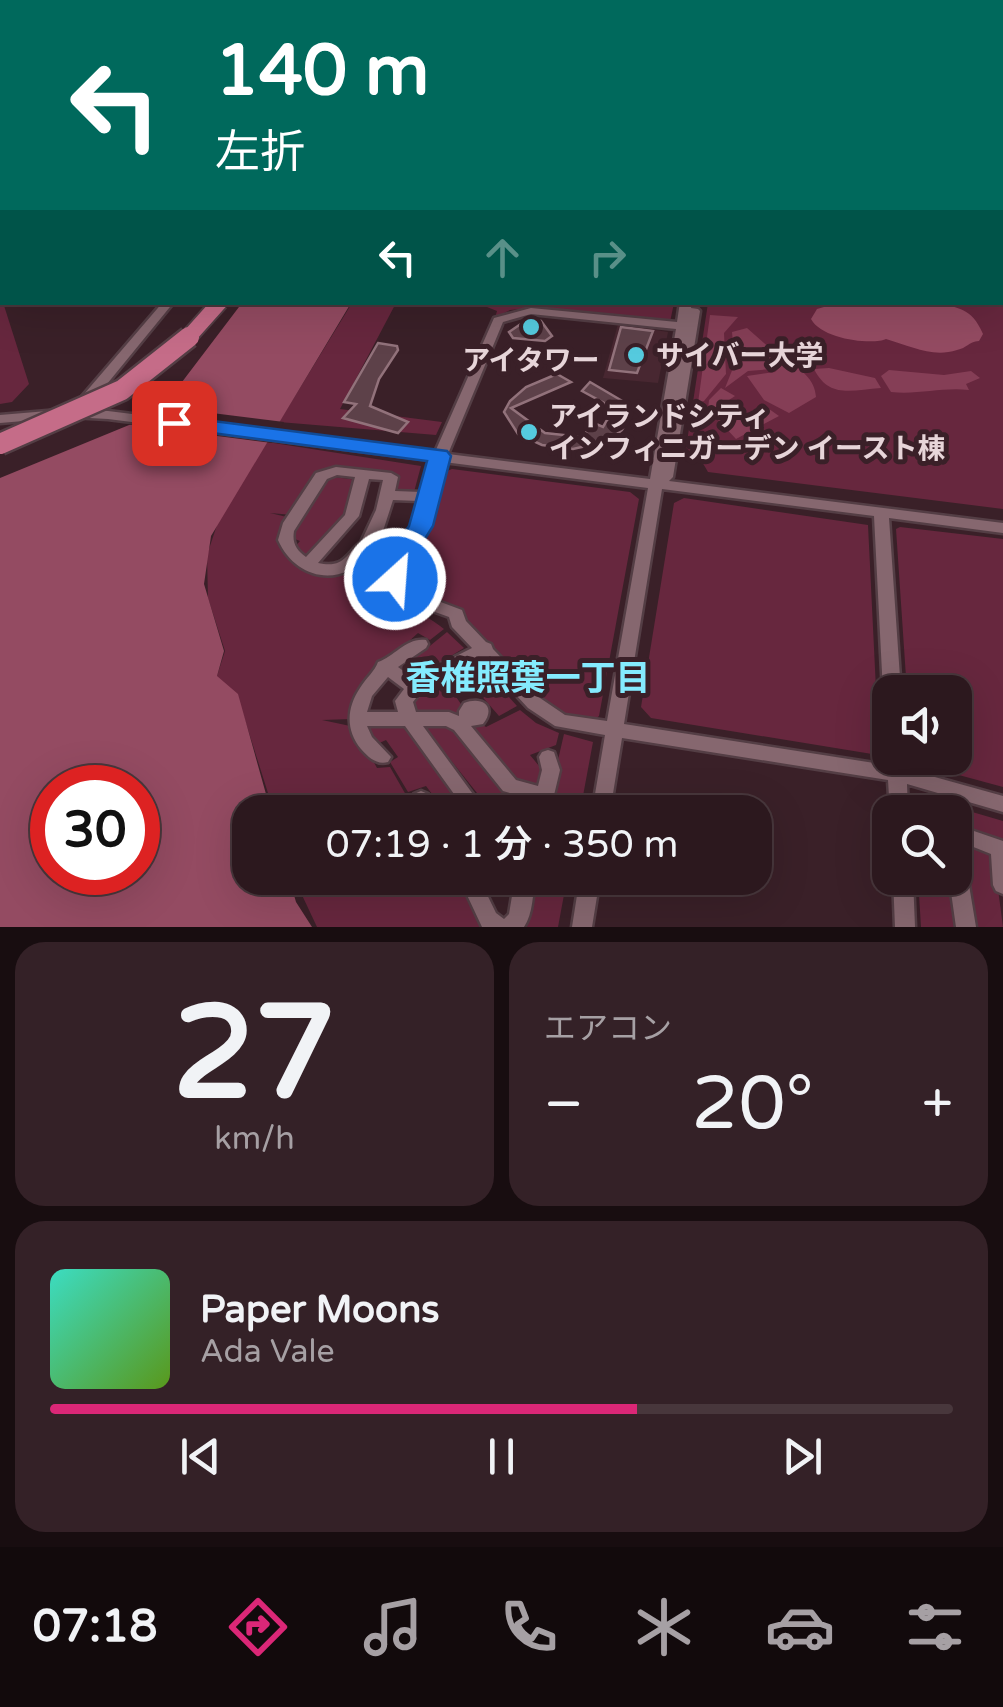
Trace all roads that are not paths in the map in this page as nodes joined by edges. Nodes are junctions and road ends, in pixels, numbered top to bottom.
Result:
1 (157, 305) edge
2 (166, 305) edge
3 (207, 305) edge
4 (217, 305) edge
5 (686, 305) edge
6 (695, 305) edge
7 (682, 326) junction
8 (74, 409) junction
9 (0, 416) edge
10 (0, 440) edge
11 (441, 452) junction
12 (364, 474) junction
13 (659, 479) junction
14 (389, 494) junction
15 (428, 497) junction
16 (881, 513) junction
17 (1003, 520) edge
18 (1003, 528) edge
19 (363, 547) junction
20 (400, 562) junction
21 (308, 566) junction
22 (420, 644) dead end
23 (485, 648) junction
24 (384, 666) junction
25 (891, 675) edge
26 (414, 686) junction
27 (406, 718) junction
28 (359, 719) junction
29 (616, 728) junction
30 (382, 757) dead end
31 (548, 758) dead end
32 (872, 763) edge
33 (921, 775) edge
34 (468, 795) edge
35 (526, 795) edge
36 (544, 795) edge
37 (604, 795) edge
38 (1003, 804) edge
39 (972, 838) edge
40 (1002, 849) edge
41 (1003, 885) edge
42 (477, 895) edge
43 (522, 895) edge
44 (587, 895) edge
45 (903, 895) edge
46 (961, 895) edge
47 (499, 927) edge
48 (510, 927) edge
49 (582, 927) edge
50 (906, 927) edge
51 (966, 927) edge

1 - 8 street
2 - 8 street
3 - 10 highway, bridge
4 - 10 highway, bridge
5 - 7 street
6 - 13 street
7 - 11 street
7 - 13 street
8 - 9 street
8 - 11 street
11 - 13 street
11 - 15 street
12 - 14 street
12 - 21 street
12 - 21 street
13 - 16 street
13 - 17 street
13 - 29 street
14 - 15 street
14 - 19 street
15 - 20 street
16 - 18 street
16 - 25 street
19 - 20 street
19 - 21 street
20 - 23 street
22 - 24 street
23 - 26 street
23 - 29 street
24 - 26 street
24 - 28 street
26 - 27 street
27 - 28 street
27 - 34 street
27 - 35 street
28 - 30 street
29 - 32 street
29 - 37 street
31 - 36 street
33 - 38 street
39 - 40 street
40 - 41 street
42 - 47 street
43 - 48 street
44 - 49 street
45 - 50 street
46 - 51 street

